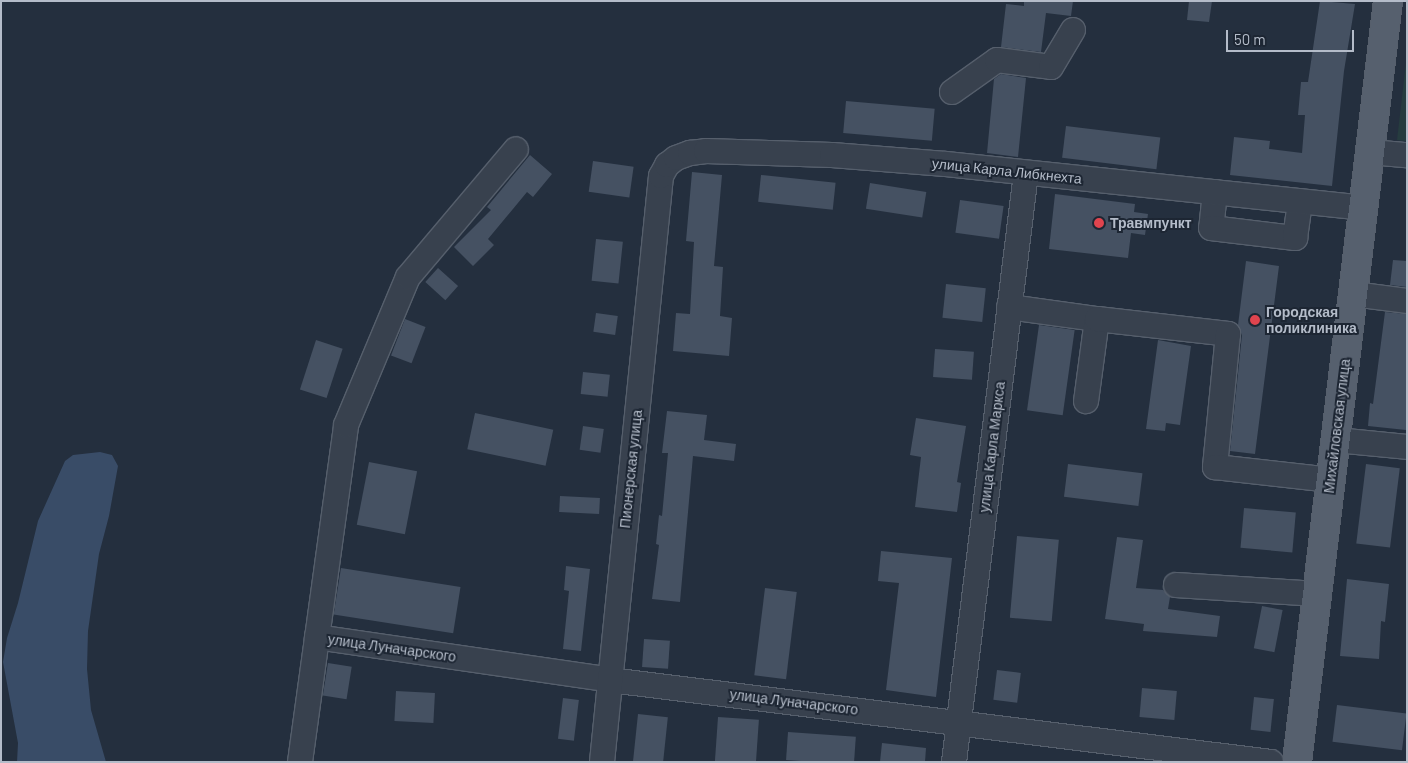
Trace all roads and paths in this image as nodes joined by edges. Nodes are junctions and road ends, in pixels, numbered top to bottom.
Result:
1 (1388, 1) edge
2 (1073, 30) dead end
3 (952, 92) dead end
4 (516, 150) dead end
5 (1370, 152) junction
6 (1407, 155) edge
7 (1026, 173) junction
8 (661, 176) joint
9 (1214, 192) junction
10 (1300, 201) junction
11 (1363, 208) junction
12 (1353, 294) junction
13 (1407, 301) edge
14 (1009, 308) junction
15 (1097, 318) junction
16 (1086, 401) dead end
17 (1336, 440) junction
18 (1407, 447) edge
19 (1331, 480) junction
20 (1176, 585) dead end
21 (1318, 594) junction
22 (317, 638) junction
23 (610, 680) junction
24 (958, 722) junction
25 (300, 762) edge
26 (602, 762) edge
27 (954, 762) edge
28 (1271, 762) edge
29 (1297, 762) edge

1 - 5 main road, Михайловская улица
2 - 3 street
4 - 22 street
5 - 6 street
5 - 11 main road, Михайловская улица
7 - 8 street, улица Карла Либкнехта
7 - 9 street, улица Карла Либкнехта
7 - 14 street, улица Карла Маркса
8 - 23 street, Пионерская улица
9 - 10 street, улица Карла Либкнехта
9 - 10 street
10 - 11 street, улица Карла Либкнехта
11 - 12 main road, Михайловская улица
12 - 13 street
12 - 17 main road, Михайловская улица
14 - 15 street
14 - 24 street, улица Карла Маркса
15 - 16 street
15 - 19 street
17 - 18 street
17 - 19 main road, Михайловская улица
19 - 21 main road, Михайловская улица
20 - 21 street
21 - 29 main road, Михайловская улица
22 - 23 street, улица Луначарского
22 - 25 street
23 - 24 street, улица Луначарского
23 - 26 street, Пионерская улица
24 - 27 street, улица Карла Маркса
24 - 28 street, улица Луначарского

